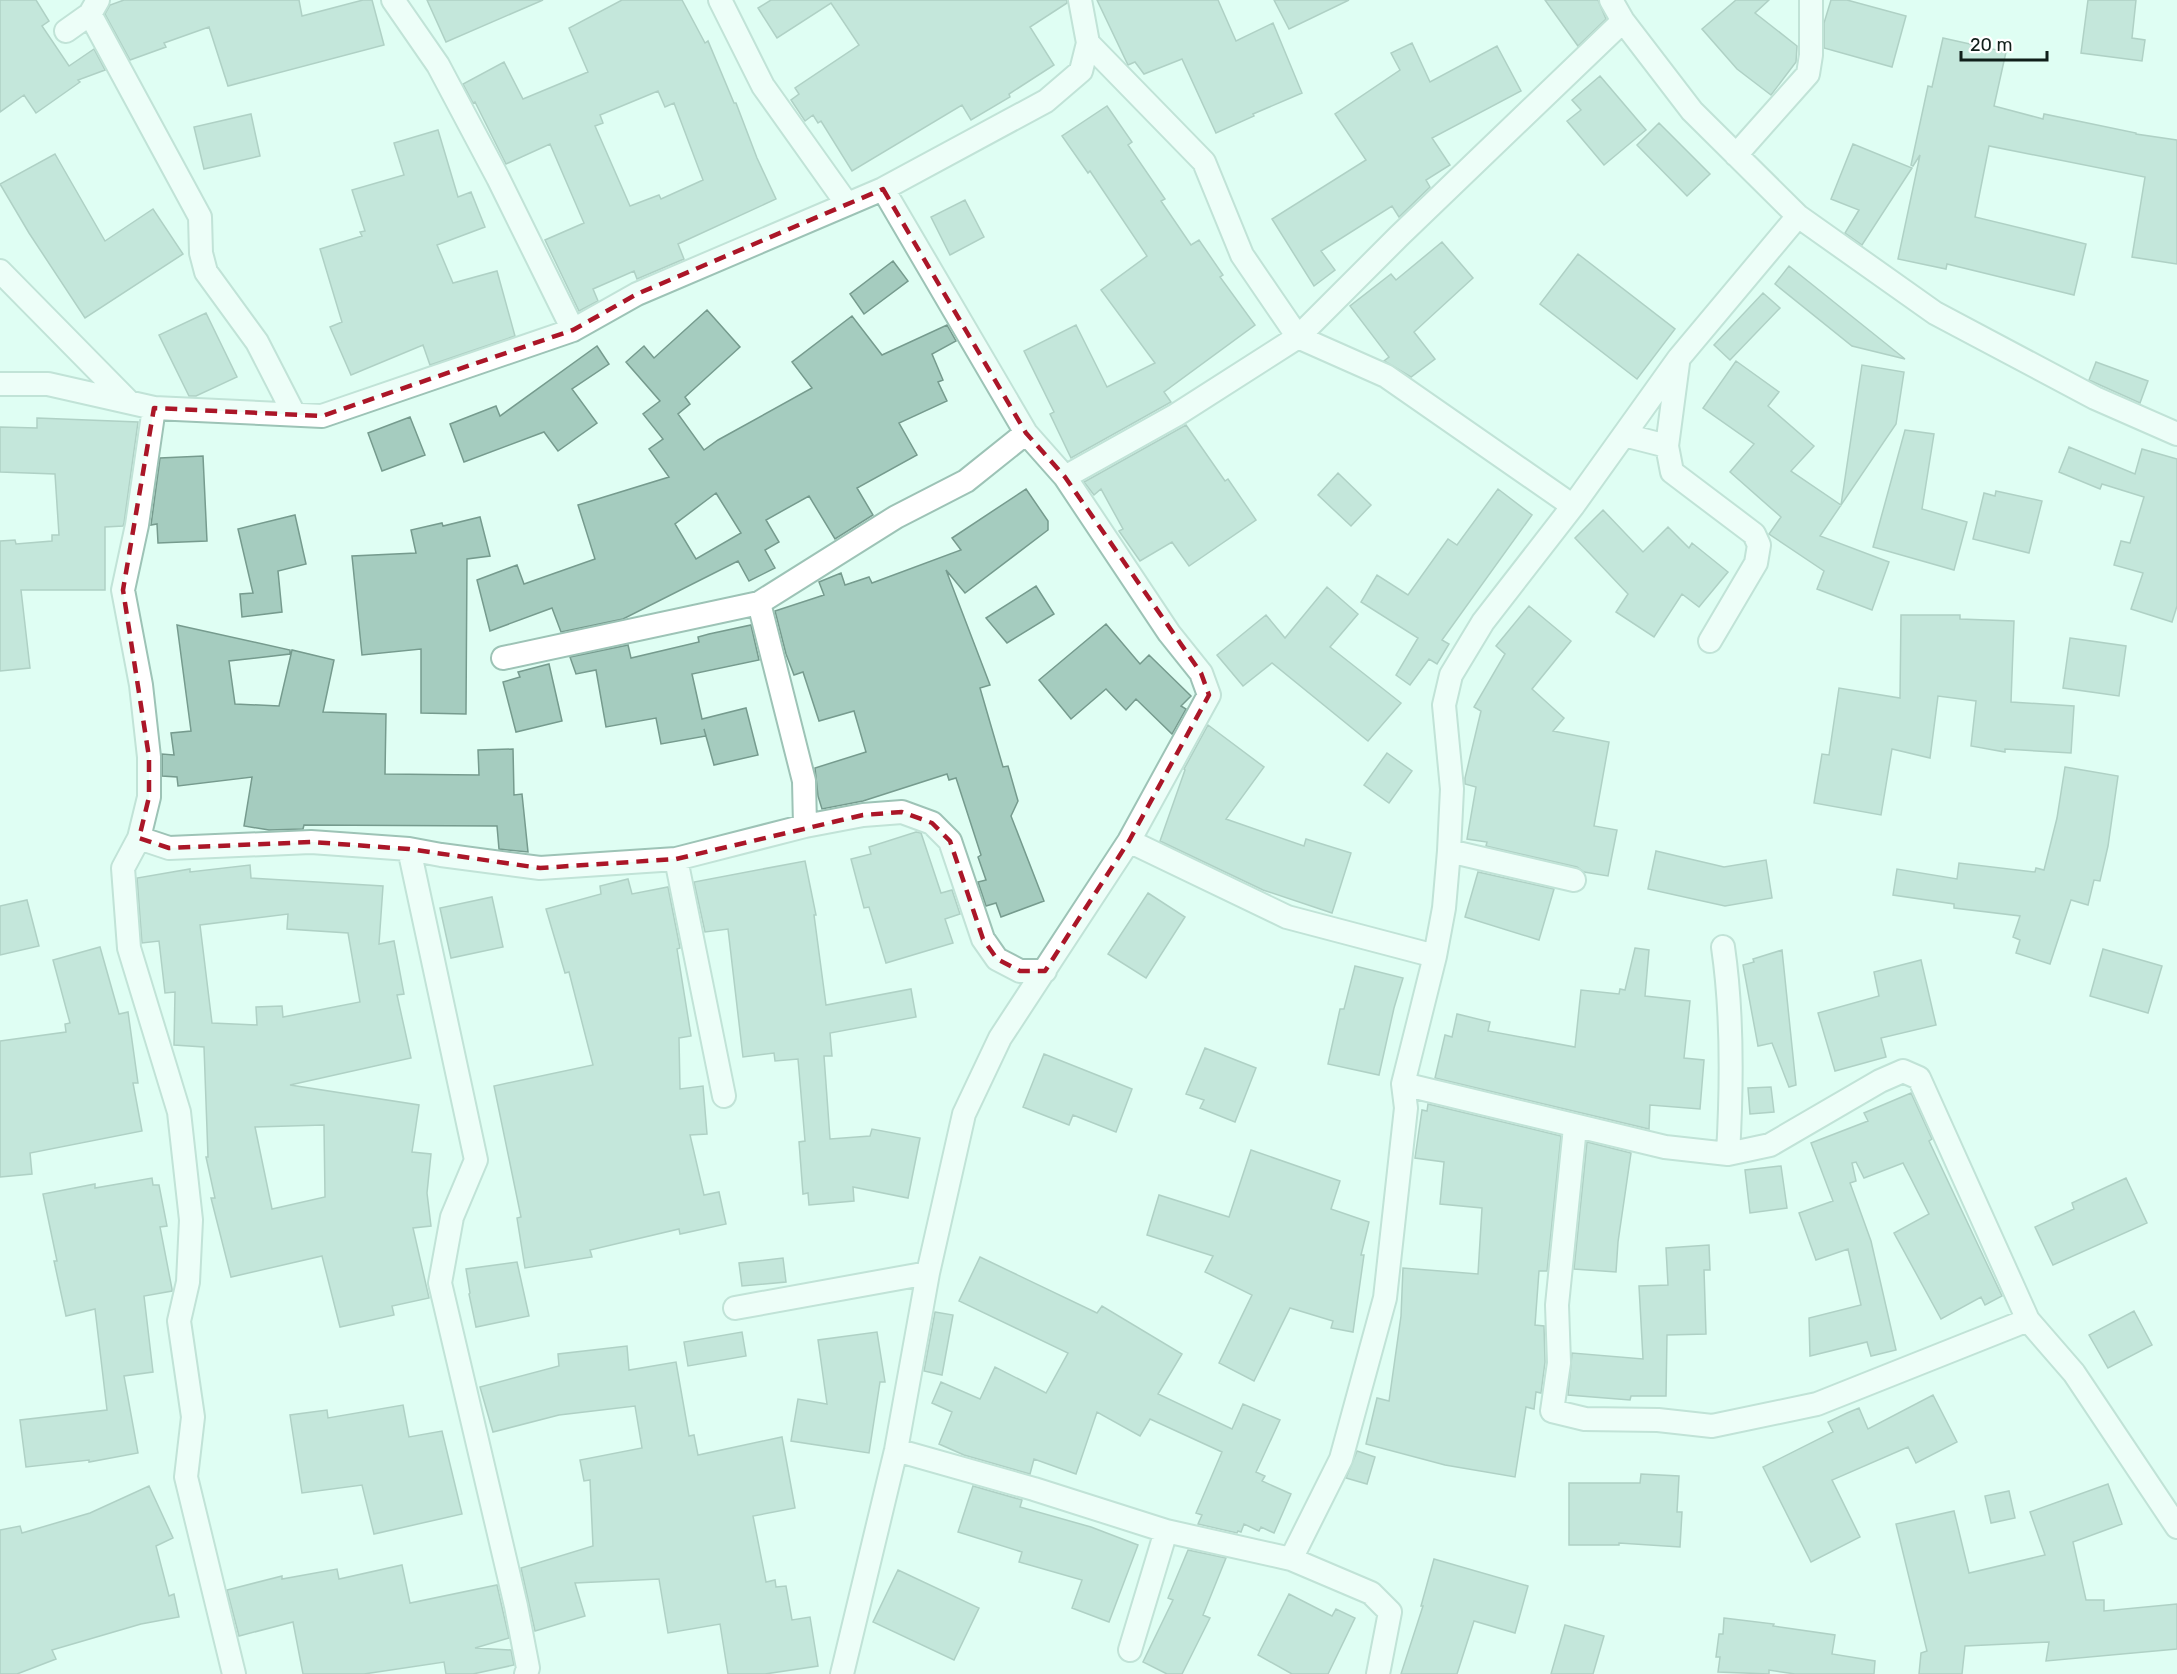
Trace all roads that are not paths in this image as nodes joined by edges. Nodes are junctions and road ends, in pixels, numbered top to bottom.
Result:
1 (393, 0) edge
2 (720, 0) edge
3 (1080, 0) edge
4 (1611, 0) edge
5 (1811, 0) edge
6 (94, 7) edge
7 (1623, 21) junction
8 (66, 31) dead end
9 (1089, 43) junction
10 (1736, 155) junction
11 (883, 189) junction
12 (847, 204) junction
13 (1798, 216) junction
14 (0, 271) edge
15 (573, 330) junction
16 (1298, 337) junction
17 (1679, 358) junction
18 (0, 384) edge
19 (129, 402) junction
20 (154, 408) junction
21 (294, 414) junction
22 (1026, 433) junction
23 (2177, 434) edge
24 (1624, 435) junction
25 (1667, 446) junction
26 (1065, 477) junction
27 (1572, 506) junction
28 (759, 603) junction
29 (1710, 641) dead end
30 (503, 658) dead end
31 (805, 826) junction
32 (139, 838) junction
33 (1129, 841) junction
34 (409, 849) junction
35 (1449, 851) junction
36 (676, 860) junction
37 (1574, 880) dead end
38 (1723, 947) dead end
39 (1435, 956) junction
40 (1046, 971) junction
41 (1402, 1084) junction
42 (724, 1096) dead end
43 (1575, 1127) junction
44 (1728, 1154) junction
45 (928, 1273) junction
46 (735, 1308) dead end
47 (2028, 1320) junction
48 (896, 1450) junction
49 (2177, 1527) edge
50 (1166, 1531) junction
51 (1291, 1559) junction
52 (1130, 1650) dead end
53 (521, 1672) edge
54 (234, 1674) edge
55 (842, 1674) edge
56 (1377, 1674) edge

1 - 15 street
2 - 12 street
3 - 9 street
4 - 7 street
5 - 10 street
6 - 8 street
6 - 21 street
7 - 10 street
7 - 16 street
9 - 11 street
9 - 16 street
10 - 13 street
11 - 12 street
11 - 22 street
12 - 15 street
13 - 17 street
13 - 23 street
14 - 19 street
15 - 21 street
16 - 26 street
16 - 27 street
17 - 24 street
17 - 25 street
18 - 19 street
19 - 20 street
20 - 21 street
20 - 32 street
22 - 26 street
22 - 28 street
24 - 25 street
24 - 27 street
25 - 29 street
26 - 33 street
27 - 35 street
28 - 30 street
28 - 31 street
31 - 36 street
31 - 40 street
32 - 34 street
32 - 54 street
33 - 39 street
33 - 40 street
34 - 36 street
34 - 53 street
35 - 37 street
35 - 39 street
36 - 42 street
38 - 44 street
39 - 41 street
40 - 45 street
41 - 43 street
41 - 51 street
43 - 44 street
43 - 47 street
44 - 47 street
45 - 46 street
45 - 48 street
47 - 49 street
48 - 50 street
48 - 55 street
50 - 51 street
50 - 52 street
51 - 56 street

